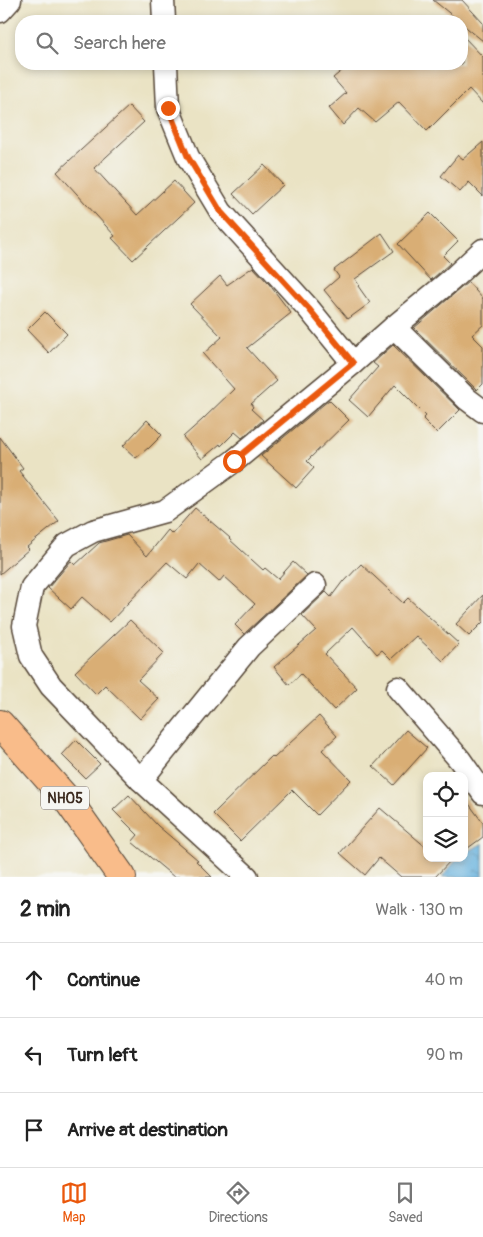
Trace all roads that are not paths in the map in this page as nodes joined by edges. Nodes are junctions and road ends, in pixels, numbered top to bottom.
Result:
1 (10, 0) edge
2 (163, 0) edge
3 (0, 11) edge
4 (164, 15) edge
5 (166, 70) edge
6 (483, 250) edge
7 (394, 327) junction
8 (353, 363) junction
9 (483, 411) edge
10 (315, 585) dead end
11 (398, 688) dead end
12 (0, 724) edge
13 (141, 780) junction
14 (483, 793) edge
15 (122, 877) edge
16 (248, 877) edge

1 - 3 street
2 - 4 street
5 - 8 street
6 - 7 street
7 - 8 street
7 - 9 street
8 - 13 street
10 - 13 street
11 - 14 street
12 - 15 main road, NH05
13 - 16 street

